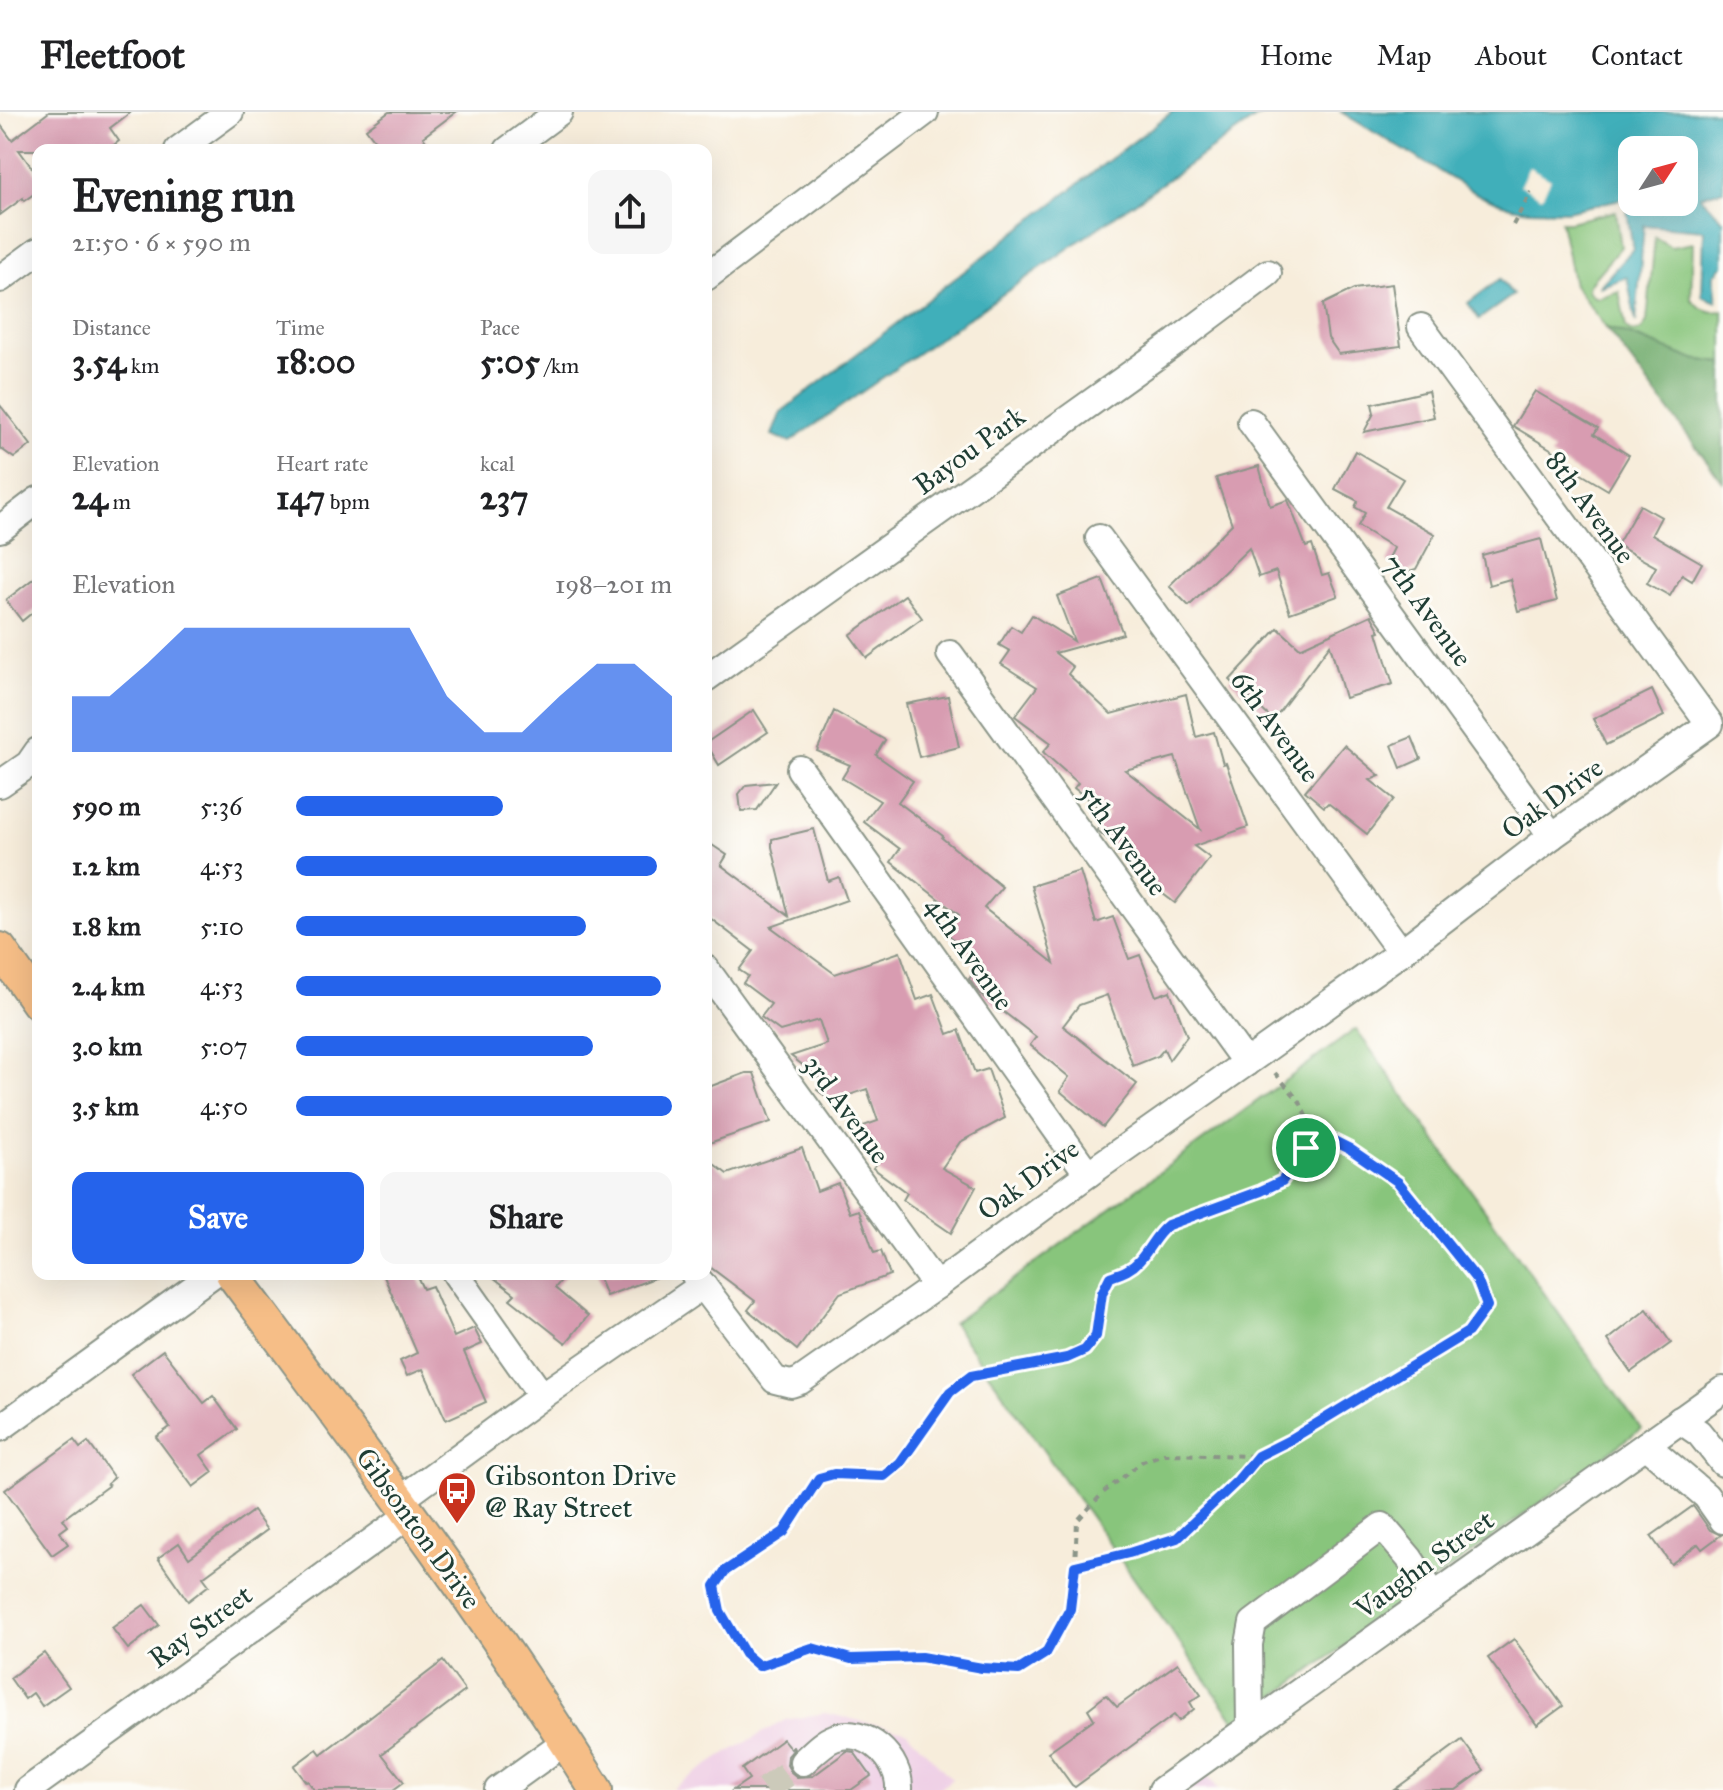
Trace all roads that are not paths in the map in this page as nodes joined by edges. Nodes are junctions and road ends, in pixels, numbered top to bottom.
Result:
1 (230, 112) edge
2 (559, 112) edge
3 (925, 112) edge
4 (186, 144) edge
5 (516, 144) edge
6 (32, 255) edge
7 (712, 272) edge
8 (1268, 273) dead end
9 (0, 279) edge
10 (1421, 327) dead end
11 (1251, 422) dead end
12 (32, 505) edge
13 (0, 529) edge
14 (1099, 538) dead end
15 (950, 654) dead end
16 (712, 674) edge
17 (1710, 724) joint
18 (32, 760) edge
19 (800, 769) dead end
20 (0, 784) edge
21 (1552, 836) junction
22 (0, 949) edge
23 (1401, 952) junction
24 (712, 977) edge
25 (32, 994) edge
26 (1253, 1058) junction
27 (1088, 1174) junction
28 (205, 1280) edge
29 (236, 1280) edge
30 (460, 1280) edge
31 (699, 1280) edge
32 (936, 1286) junction
33 (1723, 1390) edge
34 (542, 1396) junction
35 (1680, 1420) junction
36 (0, 1428) edge
37 (1646, 1445) junction
38 (1723, 1463) edge
39 (405, 1507) junction
40 (1723, 1520) edge
41 (1434, 1596) junction
42 (1250, 1728) junction
43 (566, 1741) junction
44 (803, 1762) tunnel mouth
45 (28, 1790) edge
46 (498, 1790) edge
47 (596, 1790) edge
48 (899, 1790) edge
49 (1162, 1790) edge

1 - 4 street
2 - 5 street
3 - 7 street
6 - 9 street
8 - 16 street, Bayou Park
10 - 17 street, 8th Avenue
11 - 21 street, 7th Avenue
12 - 13 street
14 - 23 street, 6th Avenue
15 - 26 street, 5th Avenue
17 - 21 street, Oak Drive
18 - 20 street
19 - 27 street, 4th Avenue
21 - 23 street, Oak Drive
22 - 25 main road
23 - 26 street, Oak Drive
24 - 32 street, 3rd Avenue
26 - 27 street, Oak Drive
27 - 32 street, Oak Drive
28 - 36 street
29 - 39 main road, Gibsonton Drive
30 - 34 street
31 - 32 street, Oak Drive
31 - 34 street, Oak Drive
33 - 35 street, Vaughn Street
34 - 39 street, Oak Drive
35 - 37 street, Vaughn Street
35 - 38 street
37 - 40 street
37 - 41 street, Vaughn Street
39 - 43 main road, Gibsonton Drive
39 - 45 street, Ray Street
41 - 42 street, Vaughn Street
41 - 42 street
42 - 49 street, Vaughn Street
43 - 46 street
43 - 47 main road, Gibsonton Drive
44 - 48 street

